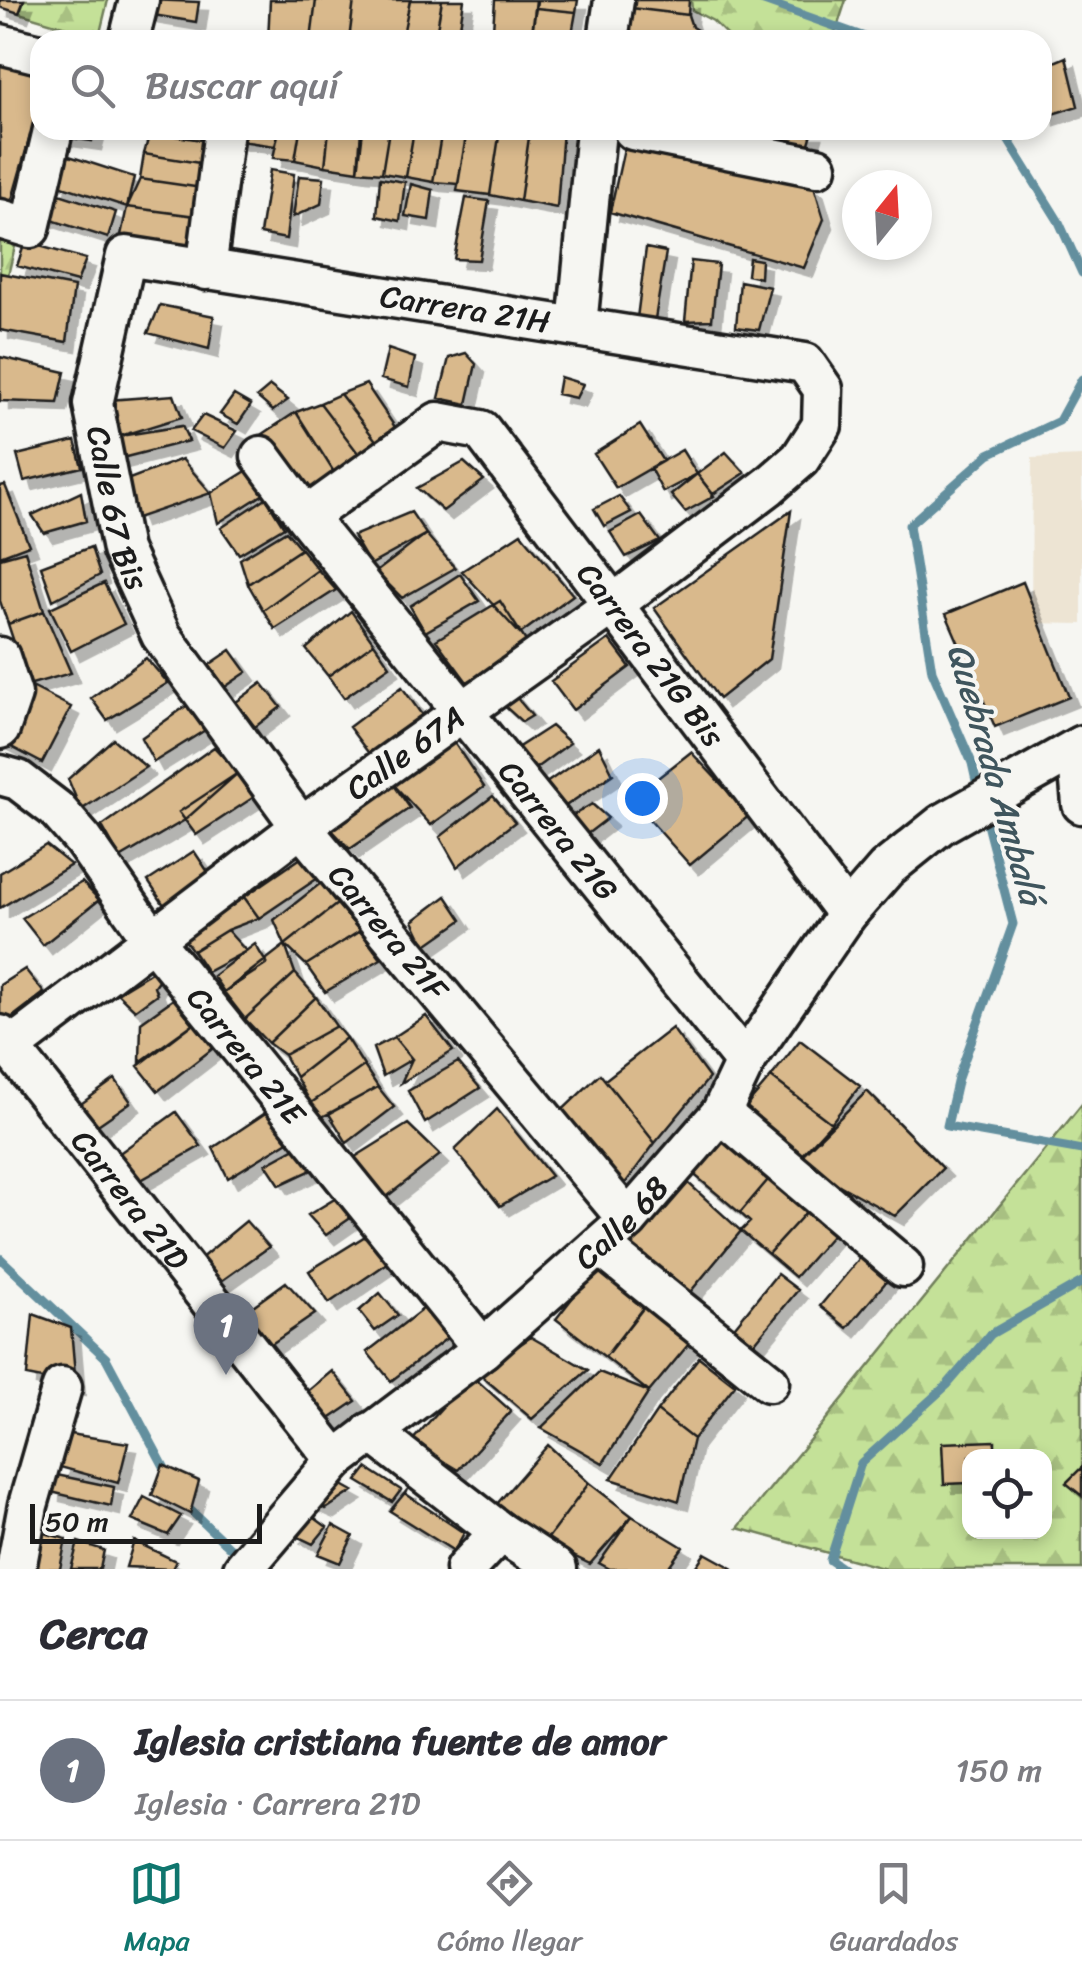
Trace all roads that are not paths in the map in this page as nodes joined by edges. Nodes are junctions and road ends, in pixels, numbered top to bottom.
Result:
1 (138, 0) edge
2 (614, 0) edge
3 (131, 30) edge
4 (610, 30) edge
5 (0, 44) edge
6 (30, 52) edge
7 (49, 140) edge
8 (223, 140) edge
9 (595, 140) edge
10 (681, 140) edge
11 (816, 168) dead end
12 (15, 224) edge
13 (126, 256) joint
14 (206, 270) junction
15 (577, 326) junction
16 (261, 456) dead end
17 (800, 459) joint
18 (306, 517) junction
19 (615, 603) junction
20 (161, 635) joint
21 (0, 657) edge
22 (464, 712) junction
23 (0, 730) edge
24 (1080, 746) edge
25 (0, 775) edge
26 (1082, 804) edge
27 (302, 826) junction
28 (847, 914) junction
29 (152, 940) junction
30 (6, 1041) edge
31 (745, 1062) junction
32 (721, 1113) junction
33 (628, 1220) junction
34 (600, 1246) junction
35 (903, 1267) dead end
36 (483, 1349) junction
37 (770, 1382) dead end
38 (62, 1387) dead end
39 (371, 1432) junction
40 (336, 1460) junction
41 (500, 1532) junction
42 (16, 1569) edge
43 (242, 1569) edge
44 (465, 1569) edge
45 (558, 1569) edge

1 - 3 street
2 - 4 street
5 - 6 street
7 - 12 street
8 - 14 street
9 - 15 street
10 - 11 street
13 - 14 street, Carrera 21H
13 - 20 street, Calle 67 Bis
14 - 15 street, Carrera 21H
15 - 17 street, Carrera 21H
16 - 18 street, Carrera 21G
17 - 19 street, Calle 67A
18 - 19 street, Carrera 21G Bis
18 - 22 street, Carrera 21G
19 - 22 street, Calle 67A
19 - 28 street, Carrera 21G Bis
20 - 27 street, Carrera 21F
21 - 23 street
22 - 27 street, Calle 67A
22 - 31 street, Carrera 21G
24 - 26 street
24 - 28 street, Calle 68
25 - 29 street, Carrera 21E
27 - 29 street, Calle 67A
27 - 33 street, Carrera 21F
28 - 31 street, Calle 68
29 - 30 street, Calle 67A
29 - 36 street, Carrera 21E
30 - 40 street, Carrera 21D
31 - 32 street, Calle 68
32 - 33 street, Calle 68
32 - 35 street
33 - 34 street, Calle 68
34 - 36 street, Calle 68
34 - 37 street
36 - 39 street, Calle 68
38 - 42 street
39 - 40 street, Calle 68
39 - 41 street
40 - 43 street, Calle 68
41 - 44 street
41 - 45 street

